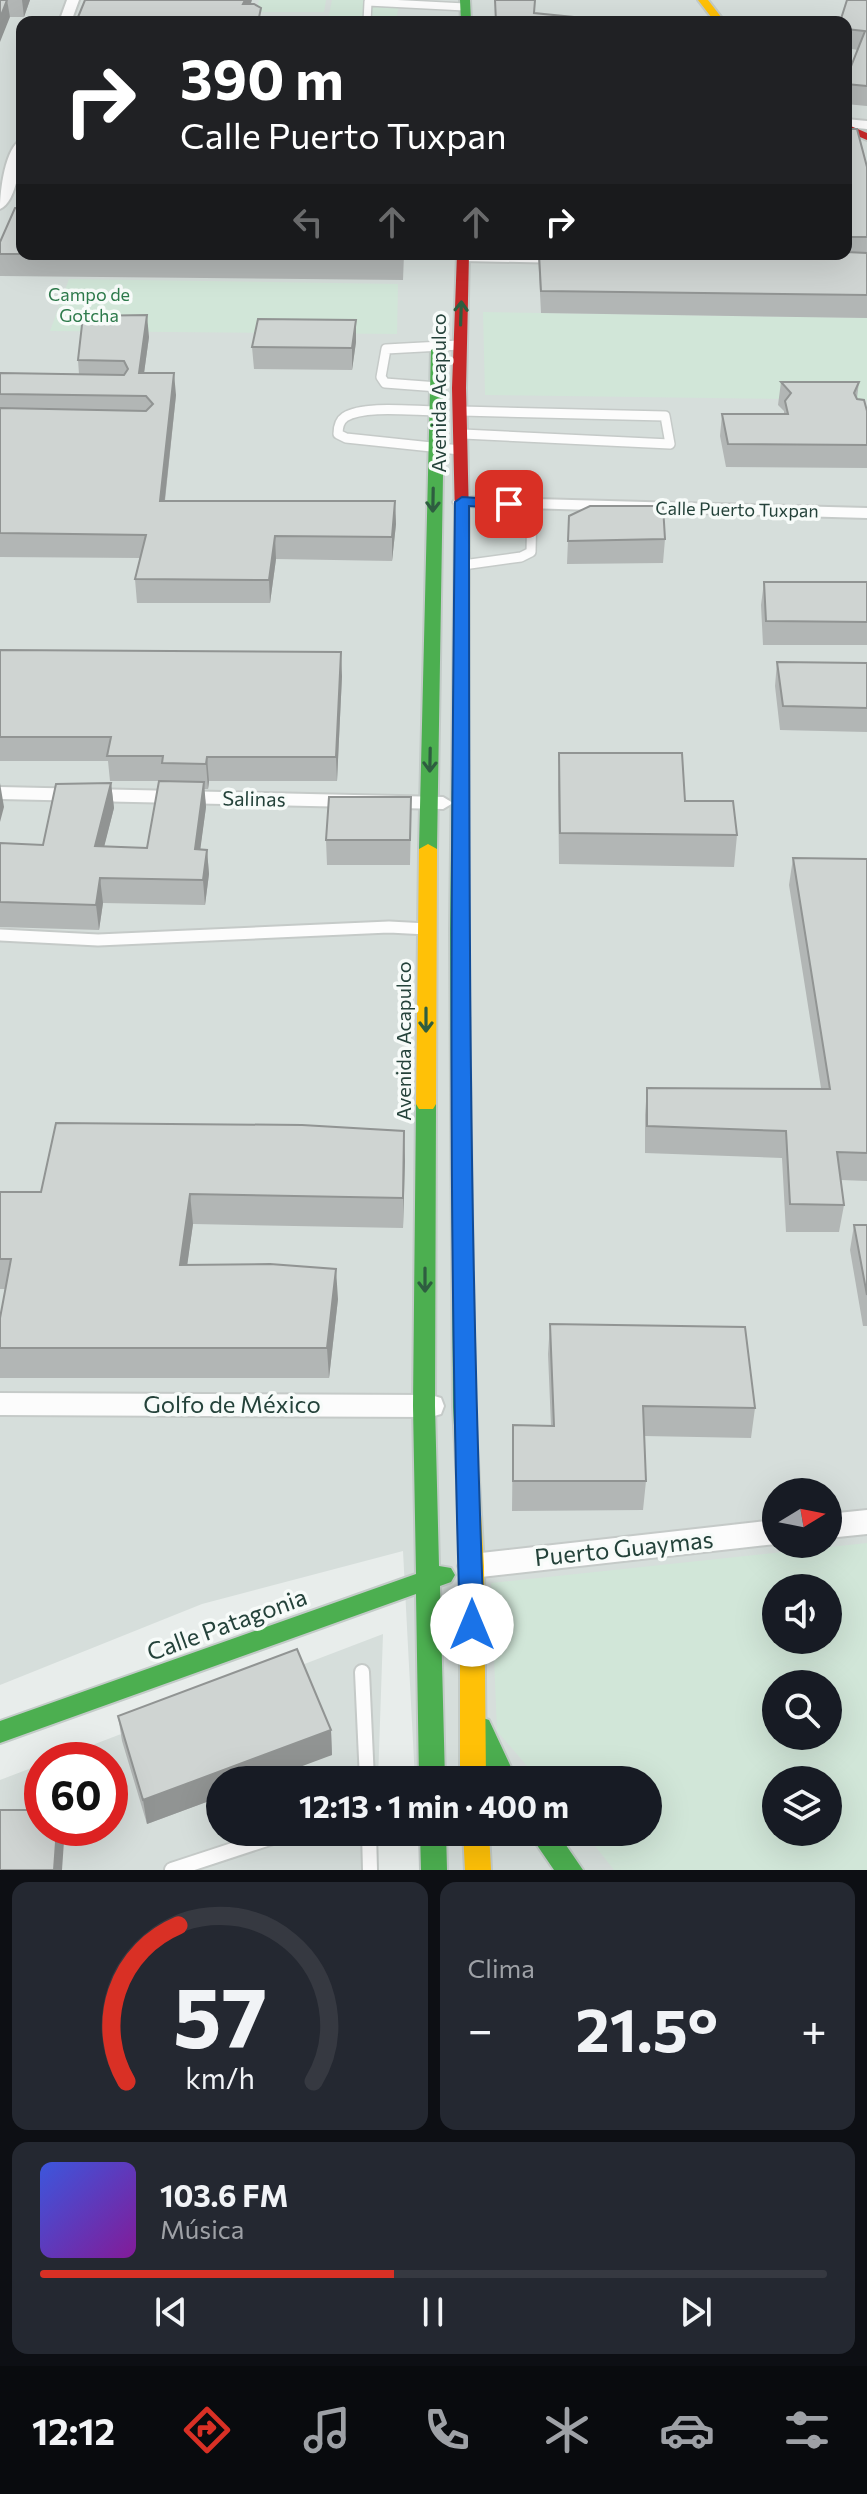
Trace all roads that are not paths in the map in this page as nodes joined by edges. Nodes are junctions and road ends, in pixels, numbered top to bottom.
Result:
1 (703, 0) edge
2 (446, 9) edge
3 (465, 10) edge
4 (367, 16) edge
5 (715, 16) edge
6 (16, 160) edge
7 (0, 205) edge
8 (463, 260) edge
9 (439, 338) junction
10 (460, 345) junction
11 (437, 387) junction
12 (459, 388) junction
13 (435, 411) junction
14 (463, 411) junction
15 (460, 442) junction
16 (434, 447) junction
17 (462, 502) junction
18 (532, 505) junction
19 (867, 513) edge
20 (460, 565) junction
21 (0, 793) edge
22 (430, 802) junction
23 (460, 803) junction
24 (443, 930) junction
25 (0, 935) edge
26 (0, 1404) edge
27 (424, 1406) junction
28 (464, 1407) junction
29 (867, 1522) edge
30 (842, 1525) edge
31 (762, 1534) edge
32 (472, 1566) junction
33 (430, 1579) junction
34 (362, 1672) dead end
35 (473, 1713) junction
36 (0, 1732) edge
37 (366, 1766) edge
38 (432, 1766) edge
39 (473, 1766) edge
40 (498, 1766) edge
41 (245, 1846) edge
42 (369, 1846) edge
43 (433, 1846) edge
44 (477, 1846) edge
45 (552, 1846) edge
46 (172, 1870) edge
47 (370, 1870) edge
48 (434, 1870) edge
49 (478, 1870) edge
50 (570, 1870) edge

1 - 5 main road
2 - 3 lane
2 - 4 lane
6 - 7 street
10 -> 8 main road, Avenida Acapulco
9 - 10 lane
9 - 11 main road, Avenida Acapulco
9 - 11 lane
10 - 12 main road, Avenida Acapulco
11 - 12 lane
11 - 13 main road, Avenida Acapulco
12 - 14 main road, Avenida Acapulco
13 - 14 lane
13 - 16 main road, Avenida Acapulco
13 - 16 lane
14 - 15 main road, Avenida Acapulco
14 - 15 lane
15 - 16 lane
15 - 17 main road, Avenida Acapulco
16 -> 22 main road, Avenida Acapulco
17 - 18 street, Calle Puerto Tuxpan
17 - 20 main road, Avenida Acapulco
18 - 19 street, Calle Puerto Tuxpan
18 - 20 lane
20 - 23 main road, Avenida Acapulco
21 - 22 street, Salinas
22 - 23 street, Salinas
22 - 24 main road, Avenida Acapulco
23 - 24 main road, Avenida Acapulco
24 - 25 lane
24 -> 27 main road, Avenida Acapulco
24 - 28 main road, Avenida Acapulco
26 - 27 street, Golfo de México
27 - 28 street, Golfo de México
27 - 33 main road, Avenida Acapulco
28 - 32 main road, Avenida Acapulco
29 - 30 street
31 - 32 street, Puerto Guaymas
32 - 33 main road, Calle Patagonia
32 - 35 main road, Avenida Acapulco
33 - 36 main road, Calle Patagonia
33 - 38 main road, Avenida Acapulco
34 - 37 lane
35 - 39 main road, Avenida Acapulco
35 - 40 main road
41 - 46 lane
42 - 47 lane
43 - 48 main road
44 - 49 main road
45 - 50 main road

